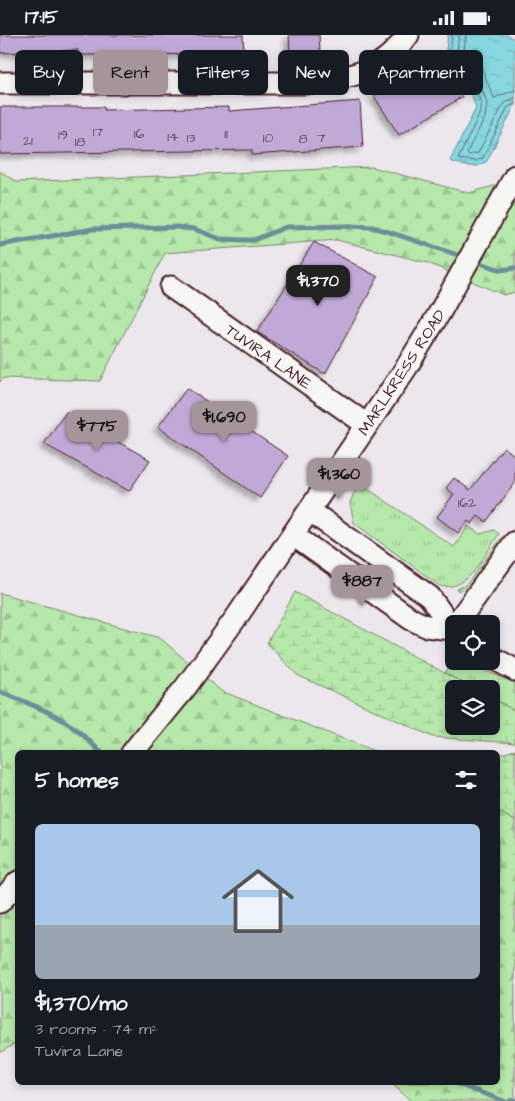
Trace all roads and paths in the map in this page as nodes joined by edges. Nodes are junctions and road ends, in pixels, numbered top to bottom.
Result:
1 (408, 35) edge
2 (0, 83) edge
3 (515, 176) edge
4 (171, 287) dead end
5 (367, 425) junction
6 (310, 511) junction
7 (293, 535) junction
8 (515, 542) edge
9 (463, 615) edge
10 (445, 616) edge
11 (445, 627) edge
12 (500, 662) edge
13 (515, 670) edge
14 (134, 750) edge
15 (15, 885) edge
16 (0, 902) edge

1 - 2 street
3 - 5 street, MARLKRESS ROAD
4 - 5 street, TUVIRA LANE
5 - 6 street, MARLKRESS ROAD
6 - 7 street, MARLKRESS ROAD
6 - 10 street
7 - 11 street
7 - 14 street, MARLKRESS ROAD
8 - 9 street
12 - 13 street
15 - 16 street

